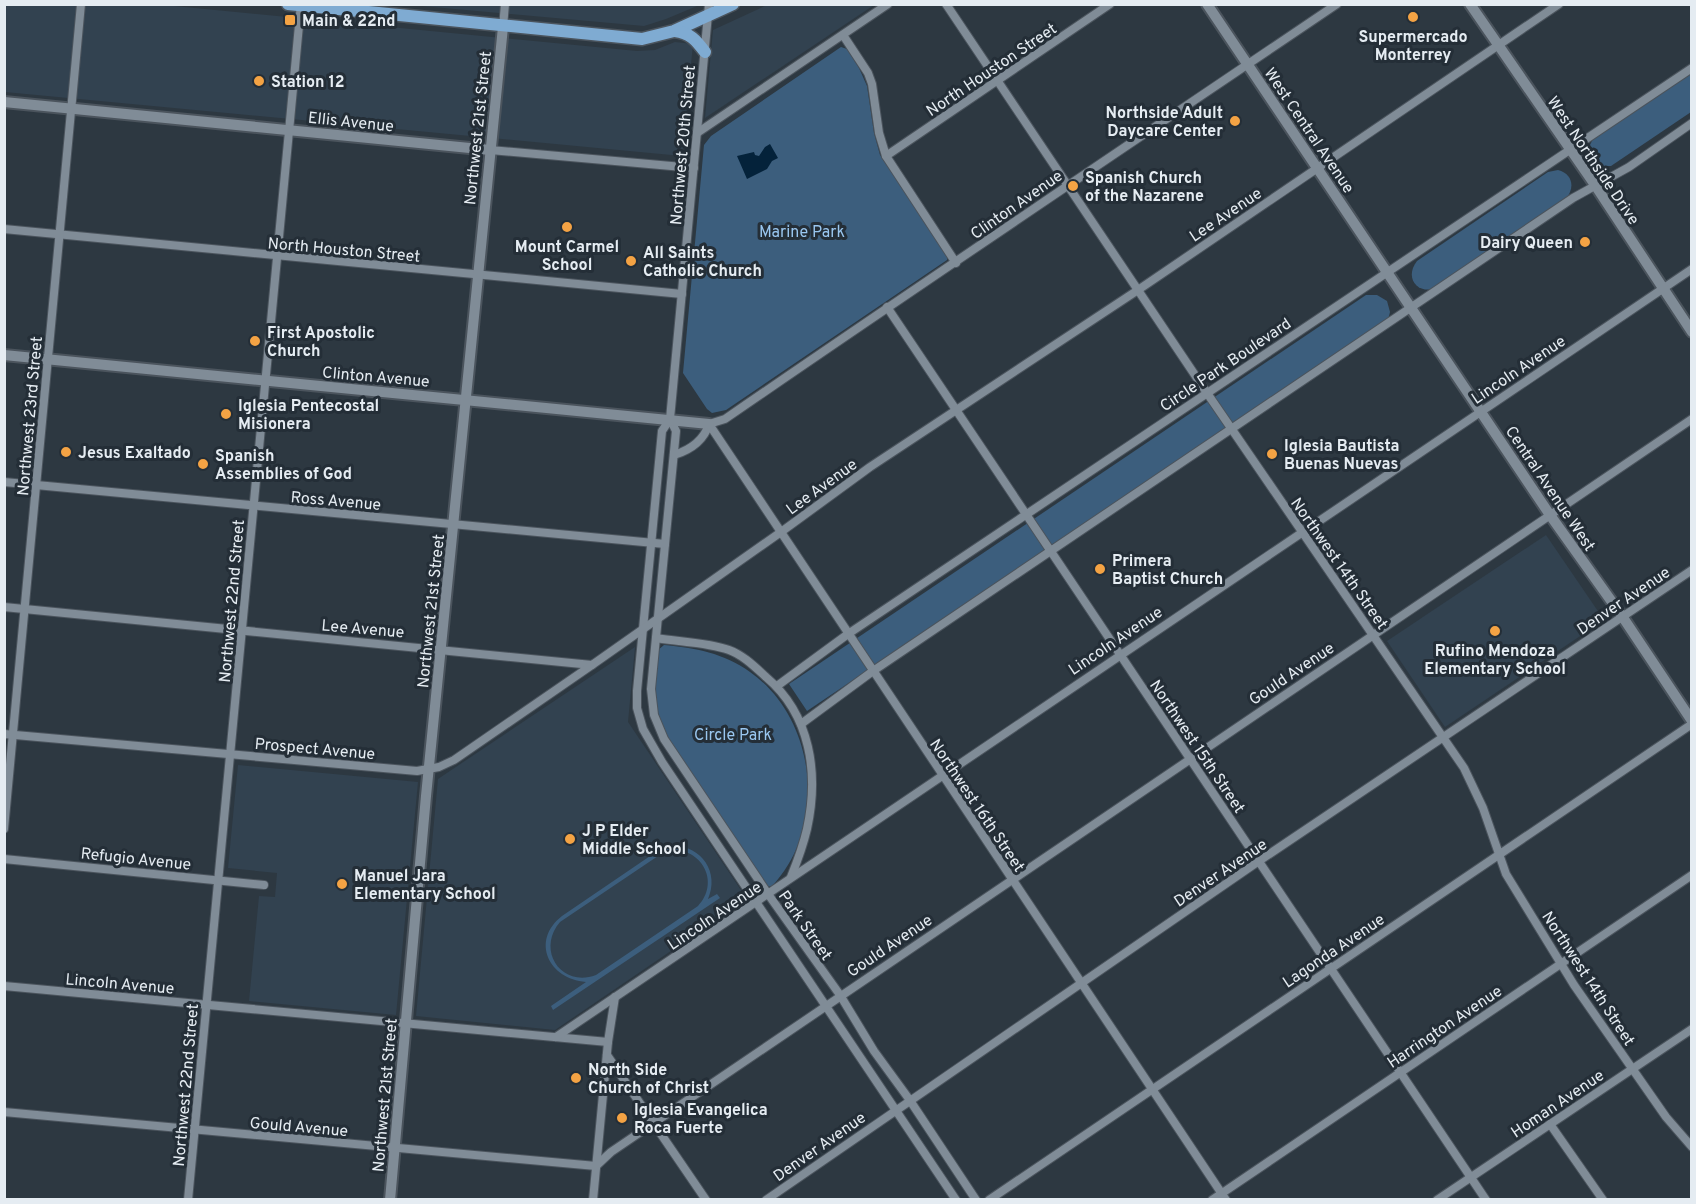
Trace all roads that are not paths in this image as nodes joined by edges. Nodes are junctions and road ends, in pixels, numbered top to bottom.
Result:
1 (81, 4) edge
2 (505, 4) edge
3 (733, 4) edge
4 (888, 4) edge
5 (946, 4) edge
6 (1110, 4) edge
7 (1207, 4) edge
8 (1337, 4) edge
9 (1470, 4) edge
10 (1559, 4) edge
11 (296, 5) edge
12 (708, 11) edge
13 (503, 27) junction
14 (674, 31) junction
15 (843, 35) junction
16 (1499, 47) junction
17 (705, 51) junction
18 (1248, 65) junction
19 (1692, 68) edge
20 (998, 81) junction
21 (4, 102) edge
22 (71, 109) junction
23 (1692, 123) edge
24 (289, 130) junction
25 (697, 133) junction
26 (1569, 149) junction
27 (490, 150) junction
28 (886, 156) junction
29 (694, 168) junction
30 (1317, 168) junction
31 (1595, 185) junction
32 (1068, 186) junction
33 (4, 229) edge
34 (60, 234) junction
35 (277, 256) junction
36 (956, 263) junction
37 (1692, 269) edge
38 (1387, 272) junction
39 (477, 275) junction
40 (1662, 289) junction
41 (1138, 290) junction
42 (682, 294) junction
43 (887, 307) junction
44 (1412, 308) junction
45 (1692, 332) edge
46 (4, 355) edge
47 (47, 359) junction
48 (265, 381) junction
49 (1207, 393) junction
50 (465, 400) junction
51 (1480, 410) junction
52 (956, 411) junction
53 (1692, 418) edge
54 (669, 419) junction
55 (709, 424) junction
56 (1232, 430) junction
57 (674, 455) junction
58 (4, 482) edge
59 (37, 485) junction
60 (254, 505) junction
61 (1026, 514) junction
62 (1550, 515) junction
63 (454, 524) junction
64 (781, 532) junction
65 (1301, 532) junction
66 (651, 543) junction
67 (665, 544) junction
68 (1052, 552) junction
69 (1692, 570) edge
70 (4, 607) edge
71 (26, 609) junction
72 (1622, 616) junction
73 (658, 617) junction
74 (242, 630) junction
75 (642, 630) junction
76 (848, 634) junction
77 (1373, 635) junction
78 (656, 638) junction
79 (442, 649) junction
80 (1119, 653) junction
81 (592, 664) junction
82 (873, 671) junction
83 (777, 686) junction
84 (1692, 722) edge
85 (801, 724) junction
86 (4, 734) edge
87 (14, 735) junction
88 (1443, 738) junction
89 (230, 754) junction
90 (1190, 758) junction
91 (429, 769) junction
92 (942, 776) junction
93 (4, 829) edge
94 (1498, 856) junction
95 (4, 859) edge
96 (1259, 861) junction
97 (1692, 875) edge
98 (790, 878) junction
99 (1011, 879) junction
100 (219, 880) junction
101 (264, 885) dead end
102 (768, 894) junction
103 (756, 902) junction
104 (1561, 964) junction
105 (1330, 968) junction
106 (1081, 983) junction
107 (4, 986) edge
108 (840, 995) junction
109 (615, 997) junction
110 (825, 1004) junction
111 (206, 1005) junction
112 (405, 1024) junction
113 (1692, 1029) edge
114 (555, 1037) junction
115 (608, 1042) junction
116 (607, 1055) junction
117 (1632, 1069) junction
118 (1401, 1072) junction
119 (1152, 1089) junction
120 (909, 1100) junction
121 (896, 1109) junction
122 (4, 1112) edge
123 (652, 1123) junction
124 (1550, 1124) junction
125 (194, 1130) junction
126 (1692, 1147) edge
127 (394, 1148) junction
128 (596, 1166) junction
129 (1471, 1177) junction
130 (1224, 1196) edge
131 (188, 1200) edge
132 (390, 1200) edge
133 (593, 1200) edge
134 (706, 1200) edge
135 (766, 1200) edge
136 (956, 1200) edge
137 (976, 1200) edge
138 (989, 1200) edge
139 (1212, 1200) edge
140 (1437, 1200) edge
141 (1486, 1200) edge
142 (1603, 1200) edge

1 - 22 street, Northwest 23rd Street
2 - 13 street
3 - 12 main road
4 - 15 street
5 - 20 street, Northwest 14th Street
6 - 20 street, North Houston Street
7 - 18 street, West Central Avenue
8 - 18 street, Clinton Avenue
9 - 16 street, West Northside Drive
10 - 16 street, Lee Avenue
11 - 13 main road
11 - 24 street, Northwest 22nd Street
12 - 14 main road
12 - 17 street, Northwest 20th Street
13 - 14 main road
13 - 27 street, Northwest 21st Street
14 - 17 main road
15 - 25 street
15 - 28 street
16 - 26 street, West Northside Drive
16 - 30 street, Lee Avenue
17 - 25 street, Northwest 20th Street
18 - 30 street, West Central Avenue
18 - 32 street, Clinton Avenue
19 - 26 street, Circle Park Boulevard
20 - 28 street, North Houston Street
20 - 32 street, Northwest 14th Street
21 - 22 street, Ellis Avenue
22 - 24 street, Ellis Avenue
22 - 34 street, Northwest 23rd Street
23 - 31 street
24 - 27 street, Ellis Avenue
24 - 35 street, Northwest 22nd Street
25 - 29 street, Northwest 20th Street
26 - 31 street, West Northside Drive
26 - 38 street, Circle Park Boulevard
27 - 29 street, Ellis Avenue
27 - 39 street, Northwest 21st Street
28 - 36 street
29 - 42 street, Northwest 20th Street
30 - 38 street, West Central Avenue
30 - 41 street, Lee Avenue
31 - 40 street, West Northside Drive
31 - 44 street
32 - 36 street, Clinton Avenue
32 - 41 street, Northwest 14th Street
33 - 34 street, North Houston Street
34 - 35 street, North Houston Street
34 - 47 street, Northwest 23rd Street
35 - 39 street, North Houston Street
35 - 48 street, Northwest 22nd Street
36 - 43 street, Clinton Avenue
37 - 40 street, Lincoln Avenue
38 - 44 street, Central Avenue West
38 - 49 street, Circle Park Boulevard
39 - 42 street, North Houston Street
39 - 50 street, Northwest 21st Street
40 - 45 street, West Northside Drive
40 - 51 street, Lincoln Avenue
41 - 49 street, Northwest 14th Street
41 - 52 street, Lee Avenue
42 - 54 street, Northwest 20th Street
43 - 52 street, Northwest 15th Street
43 - 55 street, Clinton Avenue
44 - 51 street, Central Avenue West
44 - 56 street
46 - 47 street, Clinton Avenue
47 - 48 street, Clinton Avenue
47 - 59 street, Northwest 23rd Street
48 - 50 street, Clinton Avenue
48 - 60 street, Northwest 22nd Street
49 - 56 street, Northwest 14th Street
49 - 61 street, Circle Park Boulevard
50 - 54 street, Clinton Avenue
50 - 63 street, Northwest 21st Street
51 - 62 street, Central Avenue West
51 - 65 street, Lincoln Avenue
52 - 61 street, Northwest 15th Street
52 - 64 street, Lee Avenue
53 - 62 street, Gould Avenue
54 - 55 street, Clinton Avenue
54 - 57 street, Northwest 20th Street
54 - 66 street, Northwest 20th Street
55 - 57 street, Clinton Avenue
55 - 64 street, Northwest 16th Street
56 - 65 street, Northwest 14th Street
56 - 68 street
57 - 67 street, Northwest 20th Street
58 - 59 street, Ross Avenue
59 - 60 street, Ross Avenue
59 - 71 street, Northwest 23rd Street
60 - 63 street, Ross Avenue
60 - 74 street, Northwest 22nd Street
61 - 68 street, Northwest 15th Street
61 - 76 street, Circle Park Boulevard
62 - 72 street, Central Avenue West
62 - 77 street, Gould Avenue
63 - 66 street, Ross Avenue
63 - 79 street, Northwest 21st Street
64 - 73 street, Lee Avenue
64 - 76 street, Northwest 16th Street
65 - 77 street, Northwest 14th Street
65 - 80 street, Lincoln Avenue
66 - 67 street, Ross Avenue
66 - 75 street, Northwest 20th Street
67 - 73 street, Northwest 20th Street
68 - 80 street, Northwest 15th Street
68 - 82 street
69 - 72 street, Denver Avenue
70 - 71 street, Lee Avenue
71 - 74 street, Lee Avenue
71 - 87 street, Northwest 23rd Street
72 - 84 street, Central Avenue West
72 - 88 street, Denver Avenue
73 - 75 street, Lee Avenue
73 - 78 street, Park Street
74 - 79 street, Lee Avenue
74 - 89 street, Northwest 22nd Street
75 - 81 street, Lee Avenue
75 - 103 street, Park Street
76 - 82 street, Northwest 16th Street
76 - 83 street, Circle Park Boulevard
77 - 88 street, Northwest 14th Street
77 - 90 street, Gould Avenue
78 - 83 street
78 - 102 street, Park Street
79 - 81 street, Lee Avenue
79 - 91 street, Northwest 21st Street
80 - 90 street, Northwest 15th Street
80 - 92 street, Lincoln Avenue
81 - 91 street, Prospect Avenue
82 - 85 street
82 - 92 street, Northwest 16th Street
83 - 85 street
84 - 94 street, Lagonda Avenue
85 - 98 street
86 - 87 street, Prospect Avenue
87 - 89 street, Prospect Avenue
87 - 93 street, Northwest 23rd Street
88 - 94 street, Northwest 14th Street
88 - 96 street, Denver Avenue
89 - 91 street, Prospect Avenue
89 - 100 street, Northwest 22nd Street
90 - 96 street, Northwest 15th Street
90 - 99 street, Gould Avenue
91 - 112 street, Northwest 21st Street
92 - 98 street, Lincoln Avenue
92 - 99 street, Northwest 16th Street
94 - 104 street, Northwest 14th Street
94 - 105 street, Lagonda Avenue
95 - 100 street, Refugio Avenue
96 - 105 street, Northwest 15th Street
96 - 106 street, Denver Avenue
97 - 104 street, Harrington Avenue
98 - 102 street, Lincoln Avenue
99 - 106 street, Northwest 16th Street
99 - 108 street, Gould Avenue
100 - 101 street, Refugio Avenue
100 - 111 street, Northwest 22nd Street
102 - 103 street, Lincoln Avenue
102 - 108 street, Park Street
103 - 109 street, Lincoln Avenue
103 - 110 street, Park Street
104 - 117 street, Northwest 14th Street
104 - 118 street, Harrington Avenue
105 - 118 street, Northwest 15th Street
105 - 119 street, Lagonda Avenue
106 - 119 street, Northwest 16th Street
106 - 120 street, Denver Avenue
107 - 111 street, Lincoln Avenue
108 - 110 street, Gould Avenue
108 - 120 street, Park Street
109 - 114 street, Lincoln Avenue
109 - 115 street
110 - 121 street, Park Street
110 - 123 street, Gould Avenue
111 - 112 street, Lincoln Avenue
111 - 125 street, Northwest 22nd Street
112 - 114 street, Lincoln Avenue
112 - 127 street, Northwest 21st Street
113 - 117 street, Homan Avenue
114 - 115 street, Lincoln Avenue
115 - 116 street
116 - 123 street
116 - 128 street
117 - 124 street, Homan Avenue
117 - 126 street, Northwest 14th Street
118 - 129 street, Northwest 15th Street
118 - 130 street, Harrington Avenue
119 - 130 street, Northwest 16th Street
119 - 138 street, Lagonda Avenue
120 - 121 street, Denver Avenue
120 - 137 street, Park Street
121 - 135 street, Denver Avenue
121 - 136 street, Park Street
122 - 125 street, Gould Avenue
123 - 128 street, Gould Avenue
123 - 134 street
124 - 129 street, Homan Avenue
124 - 142 street
125 - 127 street, Gould Avenue
125 - 131 street, Northwest 22nd Street
127 - 128 street, Gould Avenue
127 - 132 street, Northwest 21st Street
128 - 133 street
129 - 140 street, Homan Avenue
129 - 141 street, Northwest 15th Street
130 - 139 street, Harrington Avenue

